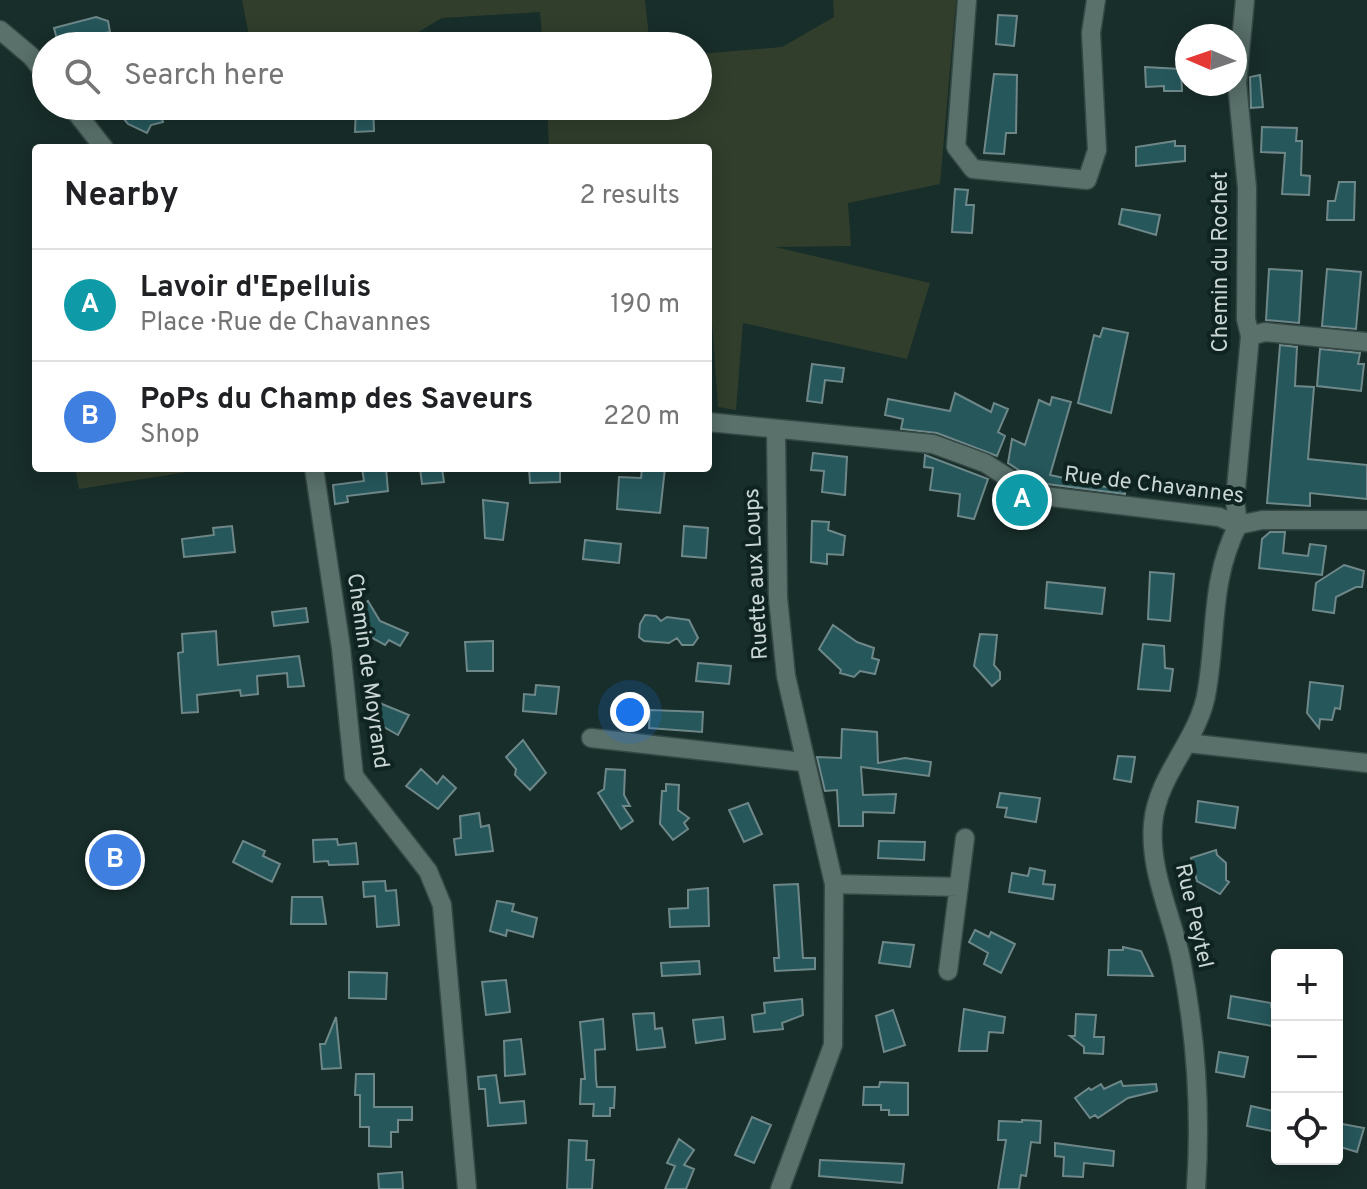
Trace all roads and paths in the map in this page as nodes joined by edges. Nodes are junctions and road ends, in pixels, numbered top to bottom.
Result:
1 (967, 0) edge
2 (1096, 0) edge
3 (1245, 0) edge
4 (0, 30) edge
5 (32, 57) edge
6 (82, 120) edge
7 (101, 144) edge
8 (1250, 336) junction
9 (1367, 342) edge
10 (712, 423) edge
11 (776, 431) junction
12 (315, 472) edge
13 (1367, 520) edge
14 (1238, 525) junction
15 (591, 738) dead end
16 (1187, 743) junction
17 (803, 762) junction
18 (1367, 763) edge
19 (965, 838) dead end
20 (834, 884) junction
21 (959, 887) junction
22 (948, 971) dead end
23 (1196, 1188) edge
24 (467, 1189) edge
25 (780, 1189) edge

1 - 2 street
3 - 8 street, Chemin du Rochet
4 - 5 street
6 - 7 street
8 - 9 street
8 - 14 street, Chemin du Rochet
10 - 11 street, Rue de Chavannes
11 - 14 street, Rue de Chavannes
11 - 17 street, Ruette aux Loups
12 - 24 street, Chemin de Moyrand
13 - 14 street, Rue de Chavannes
14 - 16 street, Rue Peytel
15 - 17 street
16 - 18 street
16 - 23 street, Rue Peytel
17 - 20 street, Ruette aux Loups
19 - 21 street
20 - 21 street
20 - 25 street, Ruette aux Loups
21 - 22 street

